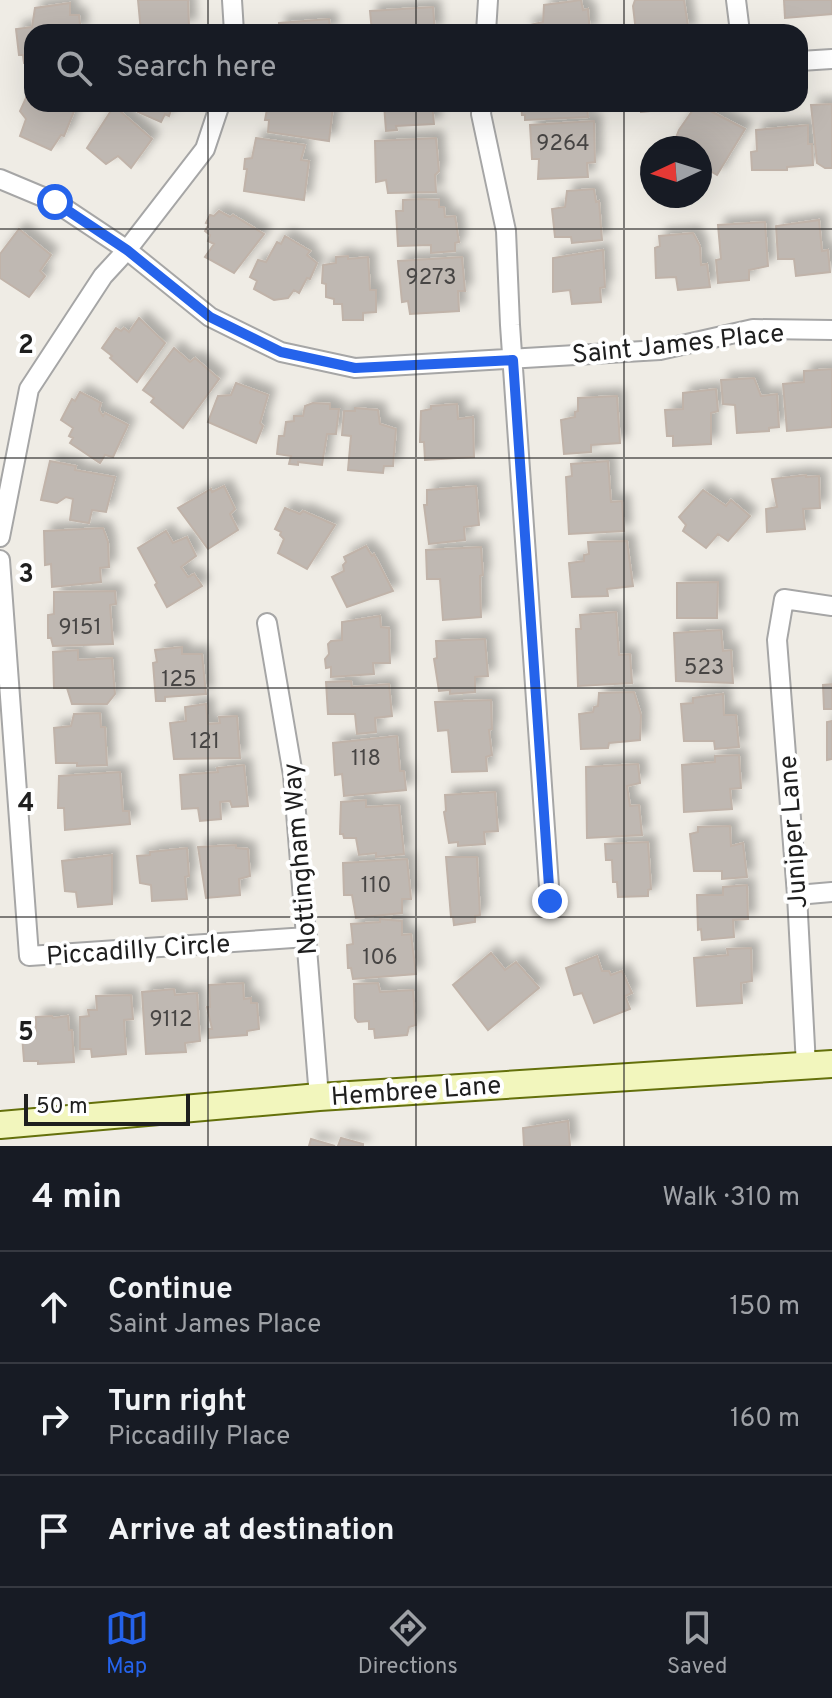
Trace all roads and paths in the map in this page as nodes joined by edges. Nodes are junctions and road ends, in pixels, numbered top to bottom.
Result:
1 (232, 0) edge
2 (488, 0) edge
3 (736, 0) edge
4 (234, 24) edge
5 (486, 24) edge
6 (739, 24) edge
7 (832, 59) edge
8 (808, 60) edge
9 (217, 112) edge
10 (481, 112) edge
11 (0, 179) edge
12 (127, 250) junction
13 (832, 330) edge
14 (513, 360) junction
15 (0, 537) edge
16 (0, 560) edge
17 (832, 606) edge
18 (267, 623) dead end
19 (832, 892) edge
20 (797, 895) junction
21 (550, 901) dead end
22 (307, 937) junction
23 (819, 1065) edge
24 (319, 1097) junction
25 (0, 1125) edge

1 - 4 street
2 - 5 street
3 - 6 street
7 - 8 street
9 - 12 street
10 - 14 street
11 - 12 street, Saint James Place
12 - 14 street, Saint James Place
12 - 15 street
13 - 14 street, Saint James Place
14 - 21 street
16 - 22 street, Piccadilly Circle
17 - 20 street, Juniper Lane
18 - 22 street, Nottingham Way
19 - 20 street
20 - 23 street, Juniper Lane
22 - 24 street, Nottingham Way
23 - 24 street, Hembree Lane
24 - 25 street, Hembree Lane

